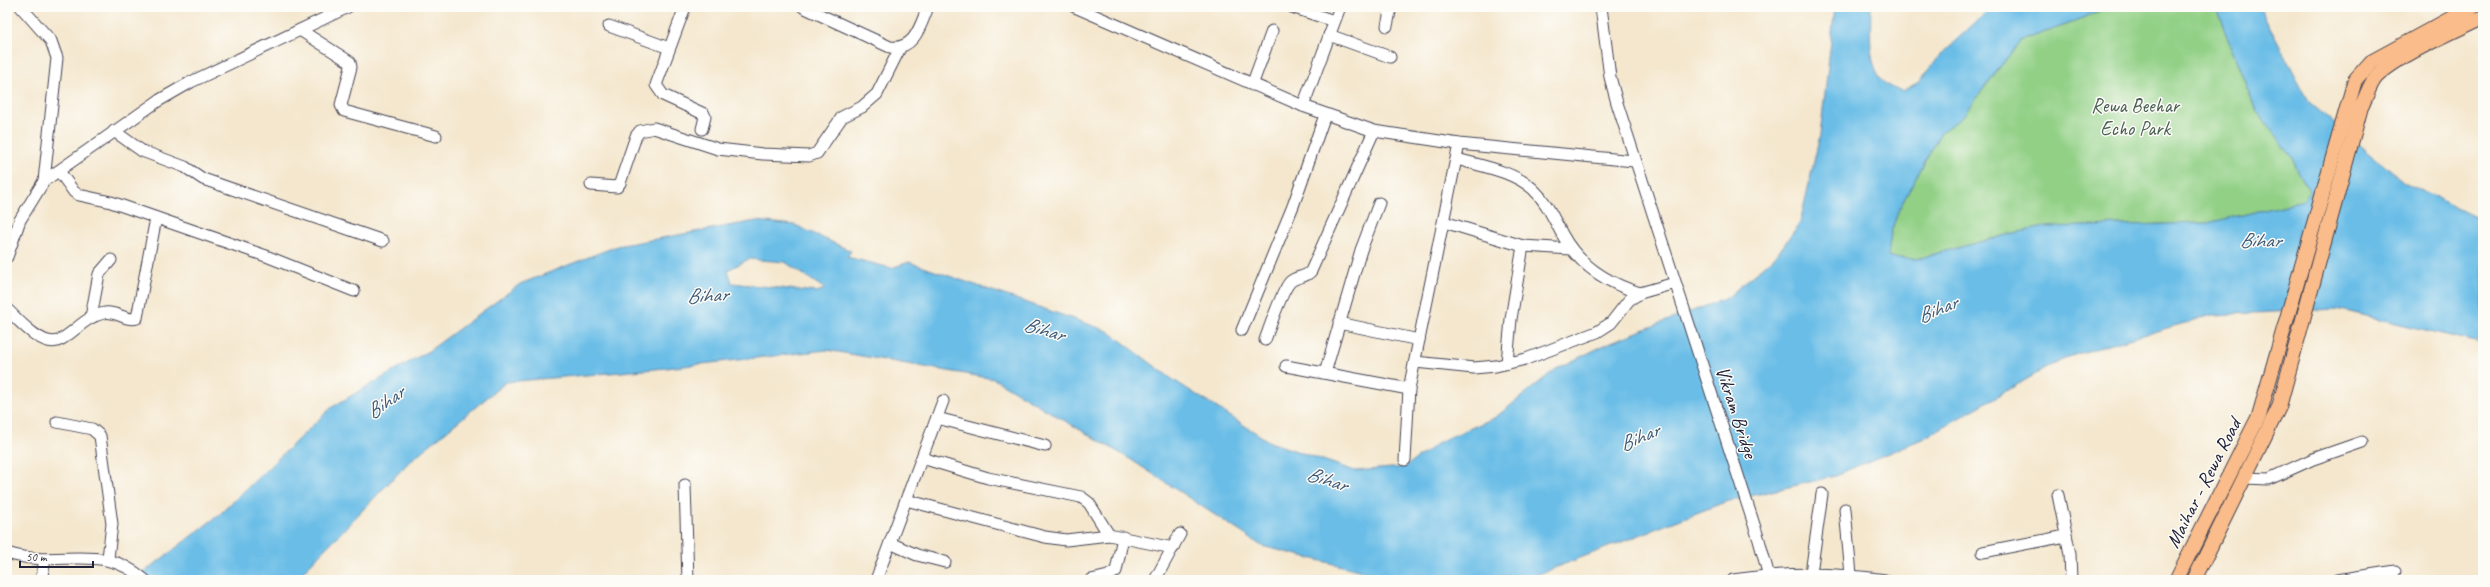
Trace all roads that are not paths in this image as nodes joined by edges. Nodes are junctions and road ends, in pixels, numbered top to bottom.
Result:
1 (21, 7) edge
2 (348, 7) edge
3 (685, 7) edge
4 (803, 7) edge
5 (928, 7) edge
6 (1076, 7) edge
7 (1292, 7) edge
8 (1340, 7) edge
9 (1391, 7) edge
10 (1601, 7) edge
11 (2472, 7) edge
12 (2483, 16) edge
13 (1334, 21) junction
14 (609, 26) dead end
15 (1387, 26) dead end
16 (300, 30) junction
17 (1272, 31) dead end
18 (1329, 35) junction
19 (669, 48) junction
20 (900, 48) junction
21 (1390, 57) dead end
22 (1252, 85) junction
23 (1303, 106) junction
24 (1325, 115) junction
25 (702, 129) dead end
26 (114, 131) junction
27 (1374, 131) junction
28 (436, 136) dead end
29 (1459, 144) junction
30 (1457, 158) junction
31 (1634, 161) junction
32 (59, 171) junction
33 (44, 181) junction
34 (591, 186) dead end
35 (1379, 203) dead end
36 (156, 218) junction
37 (1444, 222) junction
38 (383, 241) dead end
39 (1523, 246) junction
40 (1571, 249) junction
41 (7, 256) edge
42 (111, 260) dead end
43 (1675, 283) junction
44 (354, 292) dead end
45 (1640, 293) junction
46 (7, 309) edge
47 (91, 317) junction
48 (1339, 323) junction
49 (1242, 330) dead end
50 (1265, 340) dead end
51 (1420, 340) junction
52 (1415, 362) junction
53 (1507, 364) junction
54 (1286, 366) dead end
55 (1325, 373) junction
56 (1409, 389) junction
57 (943, 401) dead end
58 (936, 418) junction
59 (57, 422) dead end
60 (2362, 442) dead end
61 (1045, 446) dead end
62 (922, 458) junction
63 (1405, 460) dead end
64 (2246, 478) junction
65 (685, 485) dead end
66 (1822, 494) dead end
67 (2058, 495) dead end
68 (906, 500) junction
69 (1845, 509) dead end
70 (1180, 534) dead end
71 (1110, 535) junction
72 (2066, 536) junction
73 (1123, 537) junction
74 (890, 543) junction
75 (1173, 548) junction
76 (1983, 552) dead end
77 (7, 553) edge
78 (108, 558) junction
79 (45, 560) junction
80 (944, 562) dead end
81 (2395, 571) dead end
82 (1811, 573) junction
83 (1851, 575) junction
84 (1770, 577) edge
85 (41, 580) edge
86 (145, 580) edge
87 (688, 580) edge
88 (876, 580) edge
89 (1092, 580) edge
90 (1155, 580) edge
91 (1733, 580) edge
92 (1885, 580) edge
93 (2071, 580) edge
94 (2176, 580) edge
95 (2194, 580) edge
96 (2337, 580) edge

1 - 33 street
2 - 16 street
3 - 19 street
4 - 20 street
5 - 20 street
6 - 22 street
7 - 13 street
8 - 13 street
9 - 15 street
10 - 31 street, Vikram Bridge
11 - 94 main road, Maihar - Rewa Road
12 - 64 main road, Maihar - Rewa Road
13 - 18 street
14 - 19 street
16 - 26 street
16 - 28 street
17 - 22 street
18 - 21 street
18 - 23 street
19 - 25 street
20 - 34 street
22 - 23 street
23 - 24 street
24 - 27 street
24 - 49 street
26 - 32 street
26 - 38 street
27 - 29 street
27 - 50 street
29 - 30 street
29 - 31 street
30 - 37 street
30 - 40 street
31 - 43 street, Vikram Bridge
32 - 33 street
32 - 36 street
33 - 41 street
35 - 48 street
36 - 44 street
36 - 47 street
37 - 39 street
37 - 51 street
39 - 40 street
39 - 53 street
40 - 45 street
42 - 47 street
43 - 45 street
43 - 84 street, Vikram Bridge
45 - 53 street
46 - 47 street
48 - 51 street
48 - 55 street
51 - 52 street
52 - 53 street
52 - 56 street
54 - 55 street
55 - 56 street
56 - 63 street
57 - 58 street
58 - 61 street
58 - 62 street
59 - 78 street
60 - 64 street
62 - 68 street
62 - 71 street
64 - 95 main road, Maihar - Rewa Road
65 - 87 street
66 - 82 street
67 - 72 street
68 - 71 street
68 - 74 street
69 - 83 street
70 - 75 street
71 - 73 street
72 - 76 street
72 - 93 street
73 - 75 street
73 - 89 street
74 - 80 street
74 - 88 street
75 - 90 street
77 - 79 street
78 - 79 street
78 - 86 street
79 - 85 street
81 - 96 street
82 - 83 street
82 - 84 street
83 - 92 street
84 - 91 street

